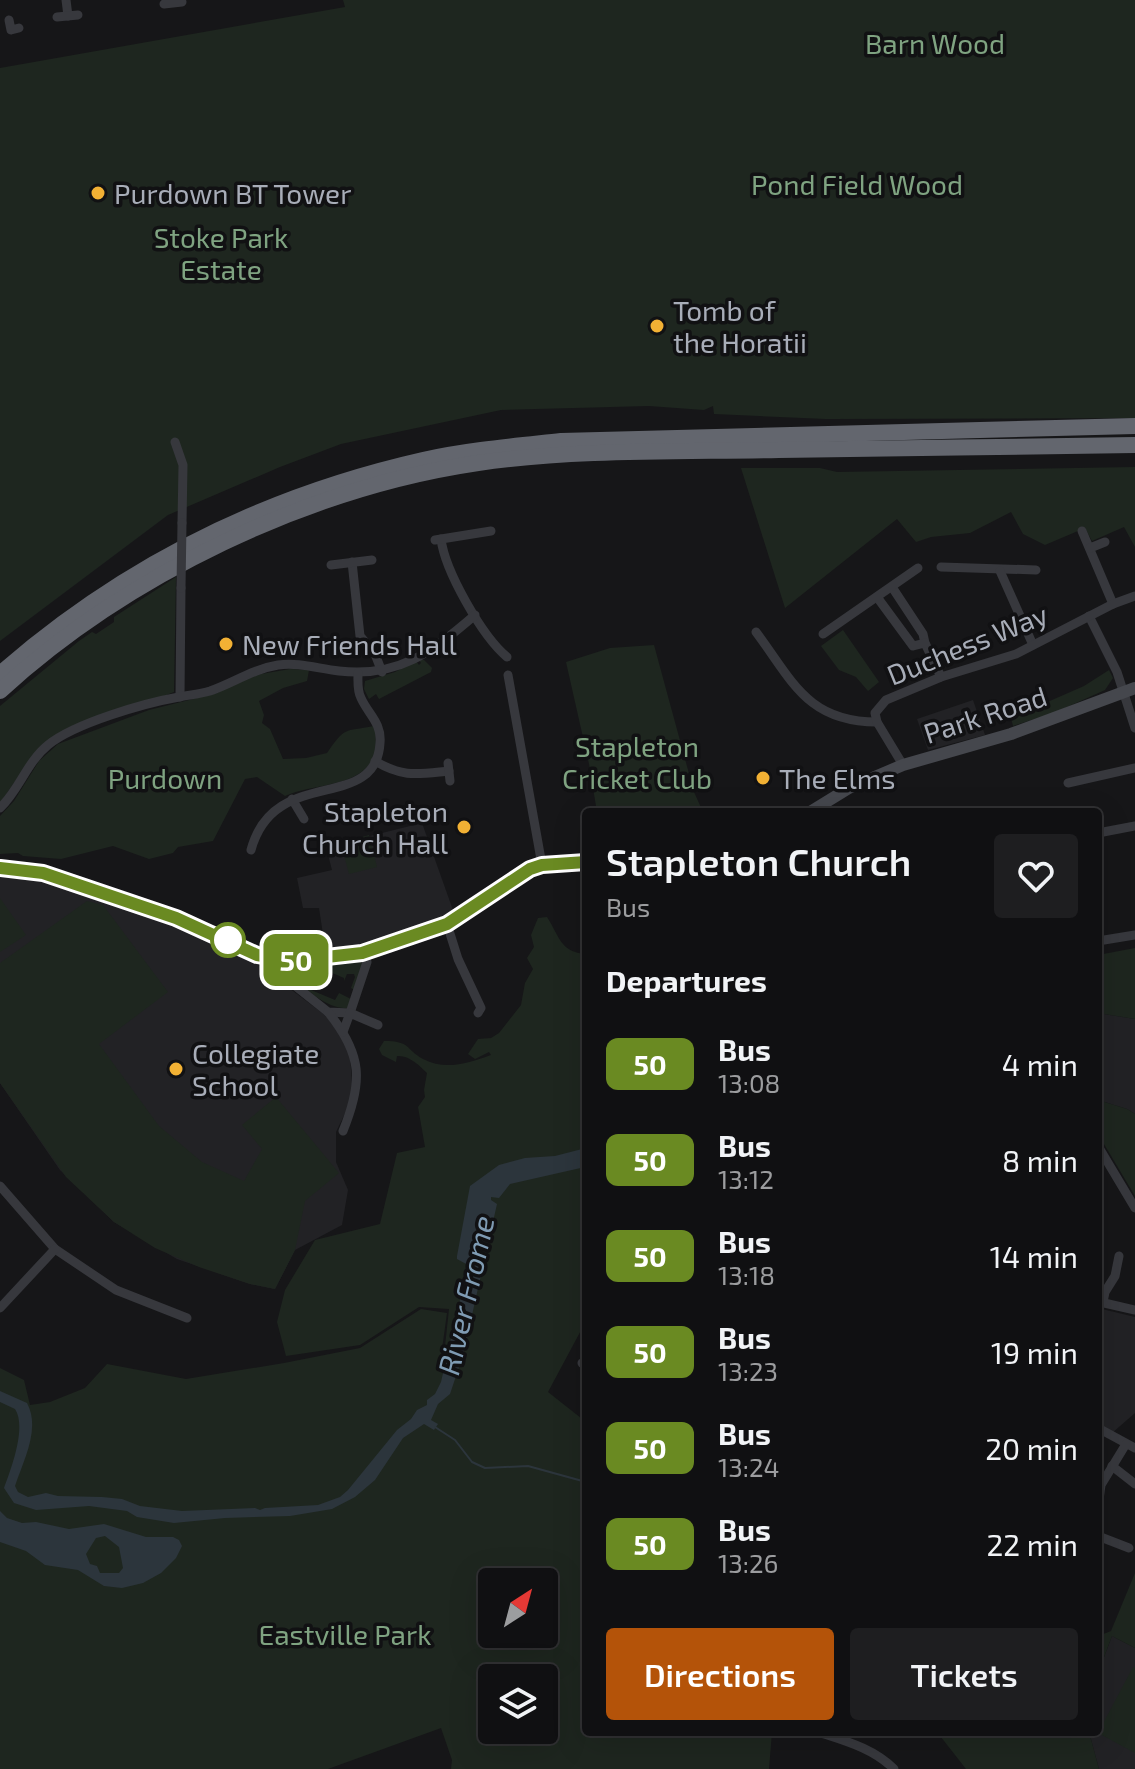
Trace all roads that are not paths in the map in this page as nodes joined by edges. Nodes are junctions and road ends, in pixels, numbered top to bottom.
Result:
1 (66, 0) edge
2 (68, 16) dead end
3 (1135, 426) edge
4 (175, 442) dead end
5 (1135, 445) edge
6 (491, 531) dead end
7 (1082, 531) dead end
8 (1105, 542) dead end
9 (1090, 548) junction
10 (372, 560) dead end
11 (352, 562) junction
12 (331, 565) dead end
13 (941, 567) dead end
14 (909, 569) dead end
15 (1036, 570) dead end
16 (1000, 571) junction
17 (892, 587) junction
18 (877, 597) junction
19 (1135, 597) edge
20 (1113, 604) junction
21 (475, 615) junction
22 (1089, 616) junction
23 (756, 632) dead end
24 (823, 634) dead end
25 (925, 643) junction
26 (1033, 645) junction
27 (507, 657) dead end
28 (382, 672) junction
29 (358, 673) junction
30 (0, 674) edge
31 (508, 675) dead end
32 (941, 677) junction
33 (1129, 689) edge
34 (0, 691) edge
35 (180, 697) junction
36 (877, 722) junction
37 (1135, 728) edge
38 (375, 761) junction
39 (903, 765) junction
40 (1135, 768) edge
41 (449, 772) dead end
42 (1068, 783) dead end
43 (292, 799) junction
44 (0, 808) edge
45 (816, 808) edge
46 (304, 819) dead end
47 (1135, 826) edge
48 (1102, 832) edge
49 (252, 853) dead end
50 (582, 862) edge
51 (542, 865) junction
52 (0, 868) edge
53 (447, 924) junction
54 (1135, 935) edge
55 (1102, 940) edge
56 (257, 955) junction
57 (285, 960) junction
58 (367, 962) dead end
59 (285, 979) junction
60 (328, 1012) junction
61 (350, 1013) junction
62 (478, 1013) dead end
63 (378, 1025) dead end
64 (343, 1032) junction
65 (343, 1131) dead end
66 (1102, 1153) edge
67 (0, 1186) edge
68 (1135, 1208) edge
69 (55, 1249) junction
70 (1119, 1256) dead end
71 (1102, 1298) edge
72 (1102, 1302) edge
73 (0, 1308) edge
74 (1135, 1310) edge
75 (187, 1318) dead end
76 (1102, 1430) edge
77 (1130, 1446) edge
78 (1112, 1466) junction
79 (1102, 1480) edge
80 (1135, 1484) edge
81 (1102, 1538) edge
82 (1129, 1548) dead end
83 (830, 1736) edge
84 (894, 1769) edge

1 - 2 street
3 - 30 highway
4 - 35 street, bridge
5 - 34 highway
6 - 21 street
7 - 9 street
8 - 9 street
9 - 20 street
10 - 11 street
11 - 12 street
11 - 28 street
13 - 16 street
14 - 17 street
15 - 16 street
16 - 26 street
17 - 18 street
17 - 25 street
18 - 24 street
18 - 25 street
19 - 20 street, Duchess Way
20 - 22 street, Duchess Way
21 - 27 street
21 - 28 street
22 - 26 street, Duchess Way
22 - 33 street, Duchess Way
23 - 36 street
25 - 32 street
26 - 32 street, Duchess Way
28 - 29 street
29 - 35 street
29 - 38 street
31 - 51 street
32 - 36 street, Duchess Way
33 - 37 street, Duchess Way
33 - 39 main road, Park Road
35 - 44 street
36 - 39 street, Duchess Way
38 - 41 street
38 - 43 street
39 - 45 main road, Park Road
40 - 42 street
43 - 46 street
43 - 49 street
47 - 48 street
50 - 51 main road
51 - 53 main road
52 - 56 main road
53 - 57 main road
53 - 62 street
54 - 55 street
56 - 57 main road
56 - 59 street
57 - 59 street
58 - 61 street
59 - 60 street
60 - 61 street
60 - 64 street
61 - 63 street
61 - 64 street
64 - 65 street
66 - 68 street
67 - 69 street
69 - 73 street
69 - 75 street
70 - 71 street
72 - 74 street
76 - 77 street
77 - 78 street
78 - 79 street
78 - 80 street
81 - 82 street
83 - 84 street

